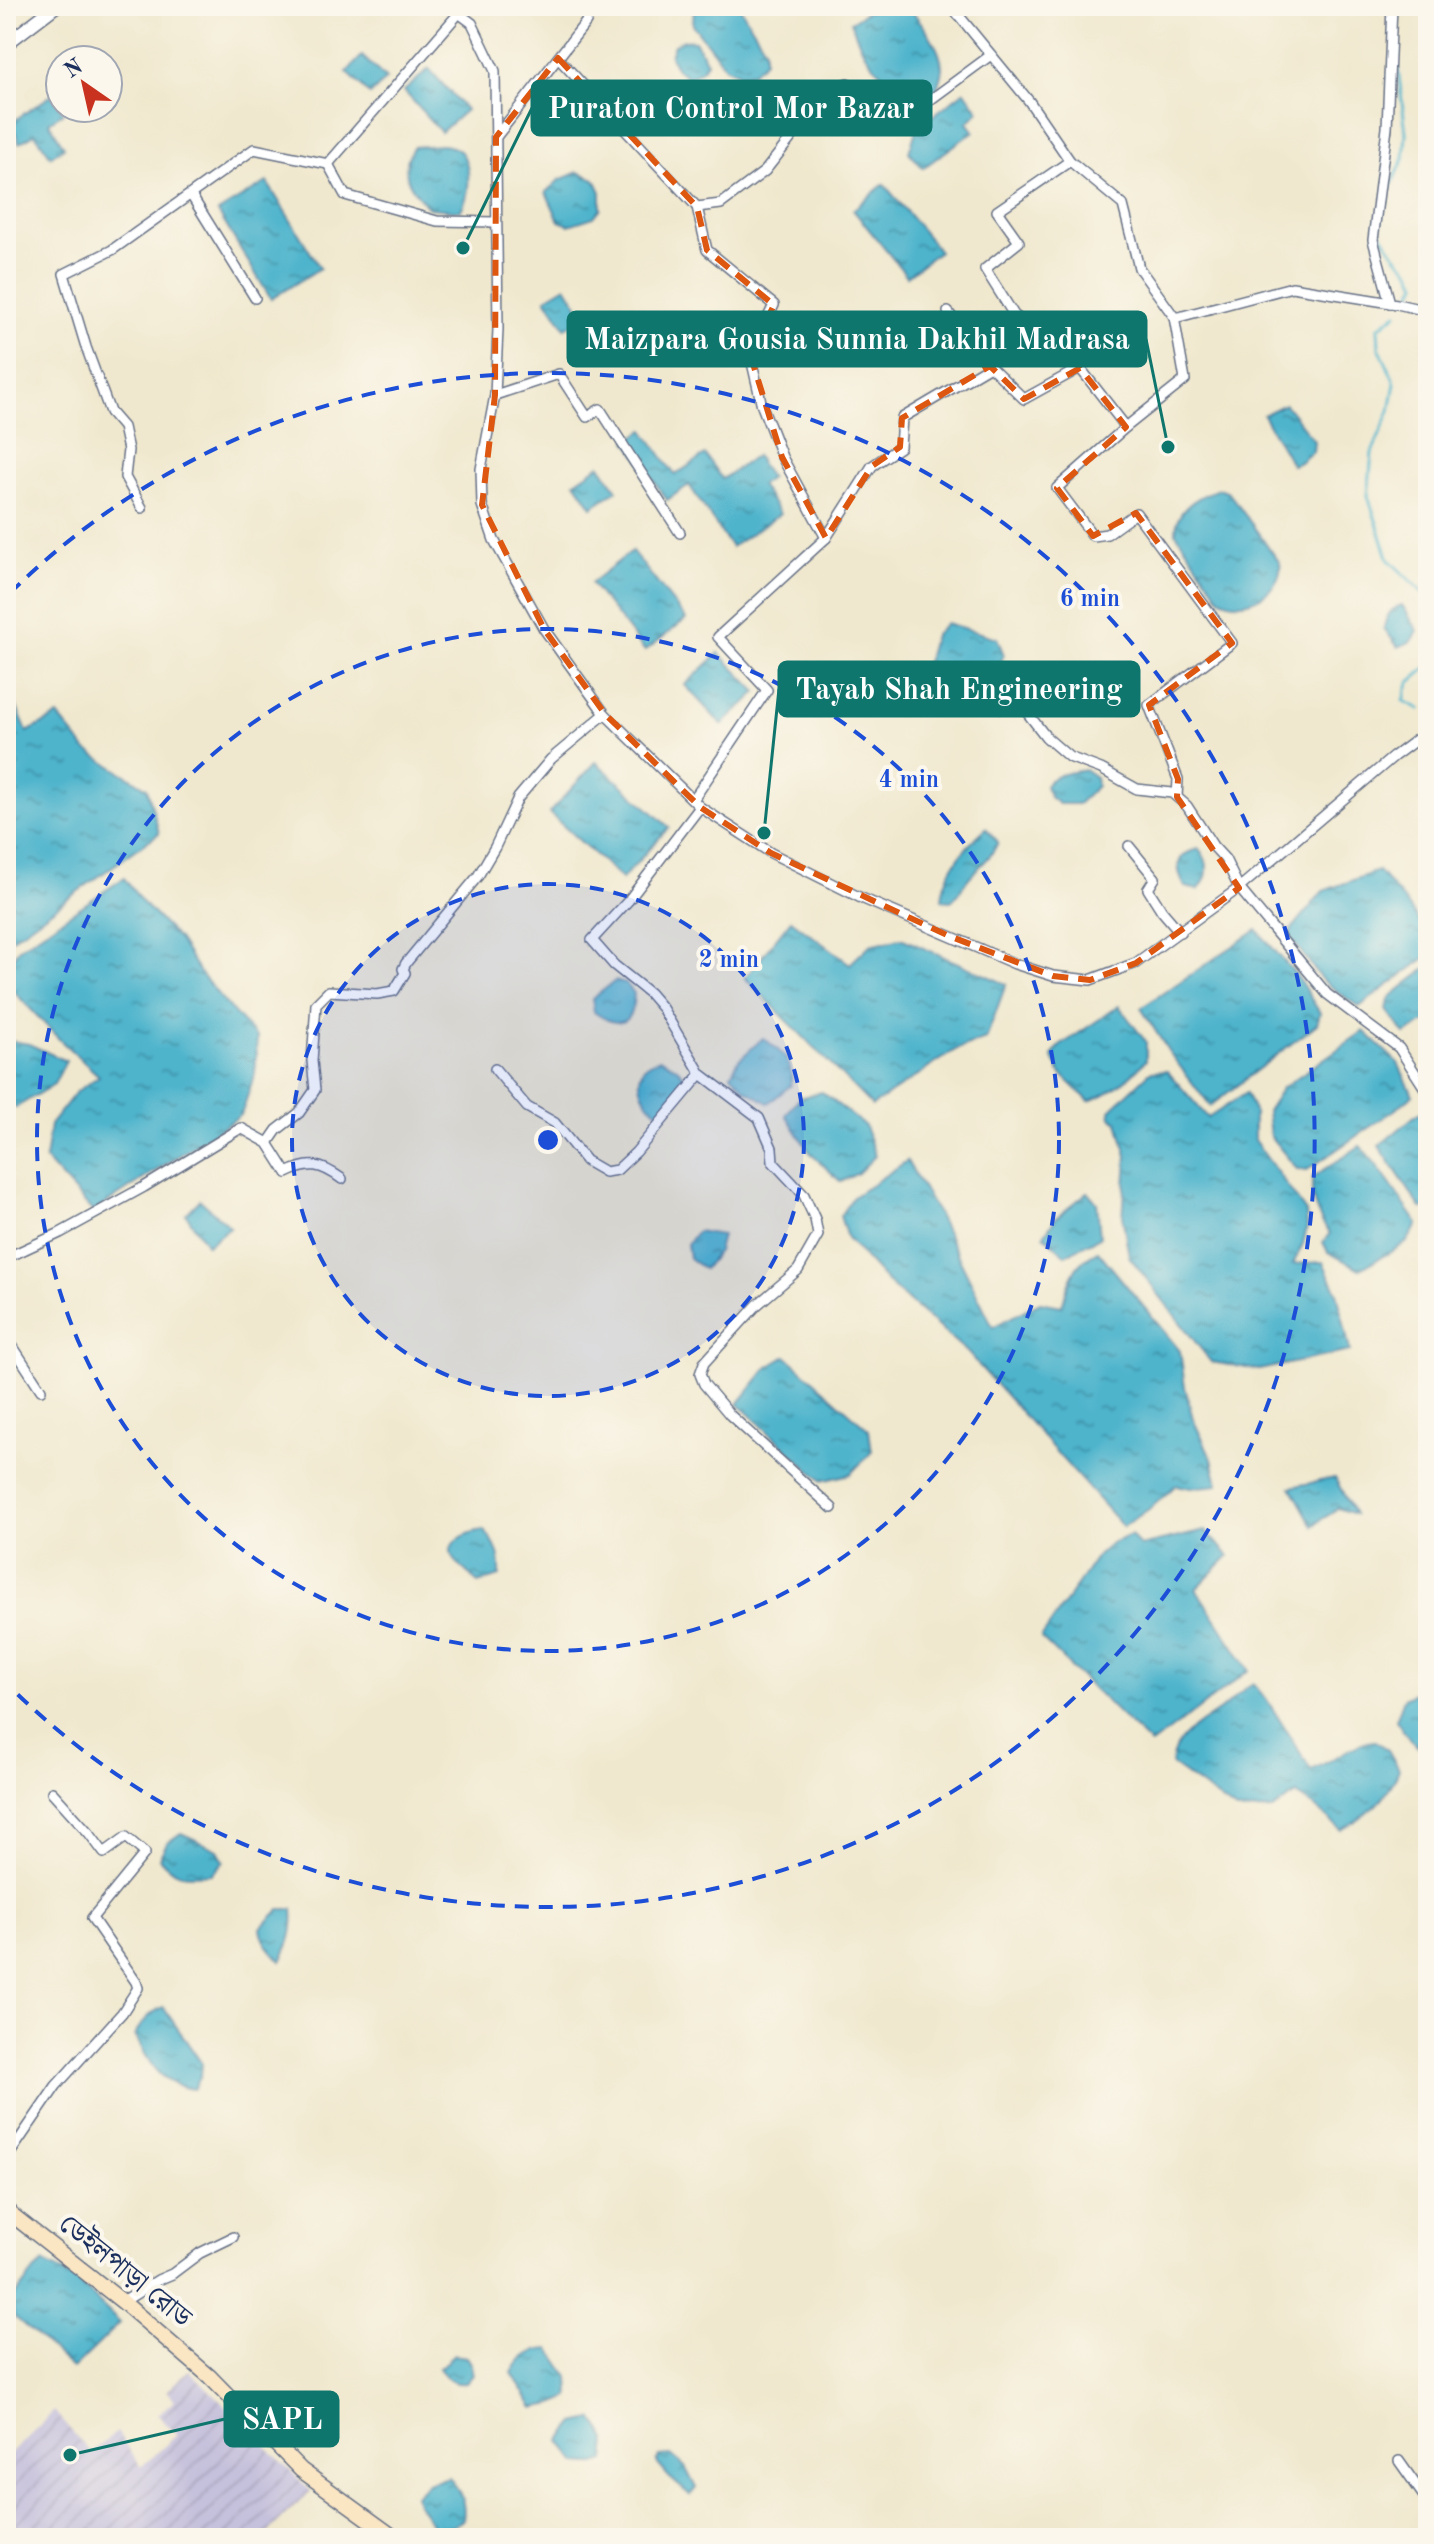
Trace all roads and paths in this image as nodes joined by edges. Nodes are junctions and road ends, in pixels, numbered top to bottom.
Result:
1 (56, 6) edge
2 (449, 6) edge
3 (590, 6) edge
4 (951, 6) edge
5 (1392, 6) edge
6 (459, 13) junction
7 (6, 44) edge
8 (991, 55) junction
9 (558, 58) junction
10 (496, 137) junction
11 (1070, 161) junction
12 (328, 164) junction
13 (191, 195) junction
14 (697, 207) junction
15 (496, 222) junction
16 (255, 298) dead end
17 (1390, 303) junction
18 (1428, 311) edge
19 (948, 312) dead end
20 (1174, 317) junction
21 (990, 366) junction
22 (1080, 368) junction
23 (495, 395) junction
24 (1126, 427) junction
25 (142, 508) dead end
26 (680, 533) dead end
27 (826, 538) junction
28 (1002, 708) dead end
29 (605, 714) junction
30 (1428, 731) edge
31 (1177, 797) junction
32 (696, 803) junction
33 (1129, 846) dead end
34 (1239, 888) junction
35 (1180, 932) junction
36 (495, 1069) dead end
37 (701, 1074) junction
38 (1428, 1093) edge
39 (268, 1143) junction
40 (342, 1179) dead end
41 (6, 1258) edge
42 (6, 1336) edge
43 (41, 1390) dead end
44 (832, 1508) dead end
45 (52, 1792) dead end
46 (6, 2159) edge
47 (6, 2210) edge
48 (233, 2237) dead end
49 (123, 2302) junction
50 (1399, 2461) dead end
51 (1428, 2502) edge
52 (395, 2538) edge

1 - 7 street
2 - 6 street
3 - 9 street
4 - 8 street
5 - 17 street
6 - 10 street
6 - 12 street
8 - 11 street
8 - 14 street
9 - 10 street
9 - 14 street
10 - 15 street
11 - 20 street
11 - 22 street
12 - 13 street
12 - 15 street
13 - 16 street
13 - 25 street
14 - 27 street
15 - 23 street
17 - 18 street
17 - 20 street
19 - 21 street
20 - 24 street
21 - 22 street
21 - 27 street
22 - 24 street
23 - 26 street
23 - 29 street
24 - 31 street
27 - 32 street
28 - 31 street
29 - 32 street
29 - 39 street
30 - 34 street
31 - 34 street
32 - 35 street
32 - 37 street
33 - 35 street
34 - 35 street
34 - 38 street
36 - 37 street
37 - 44 street
39 - 40 street
39 - 41 street
42 - 43 street
45 - 46 street
47 - 49 main road, ডেইলপাড়া রোড
48 - 49 street
49 - 52 main road, ডেইলপাড়া রোড
50 - 51 street

